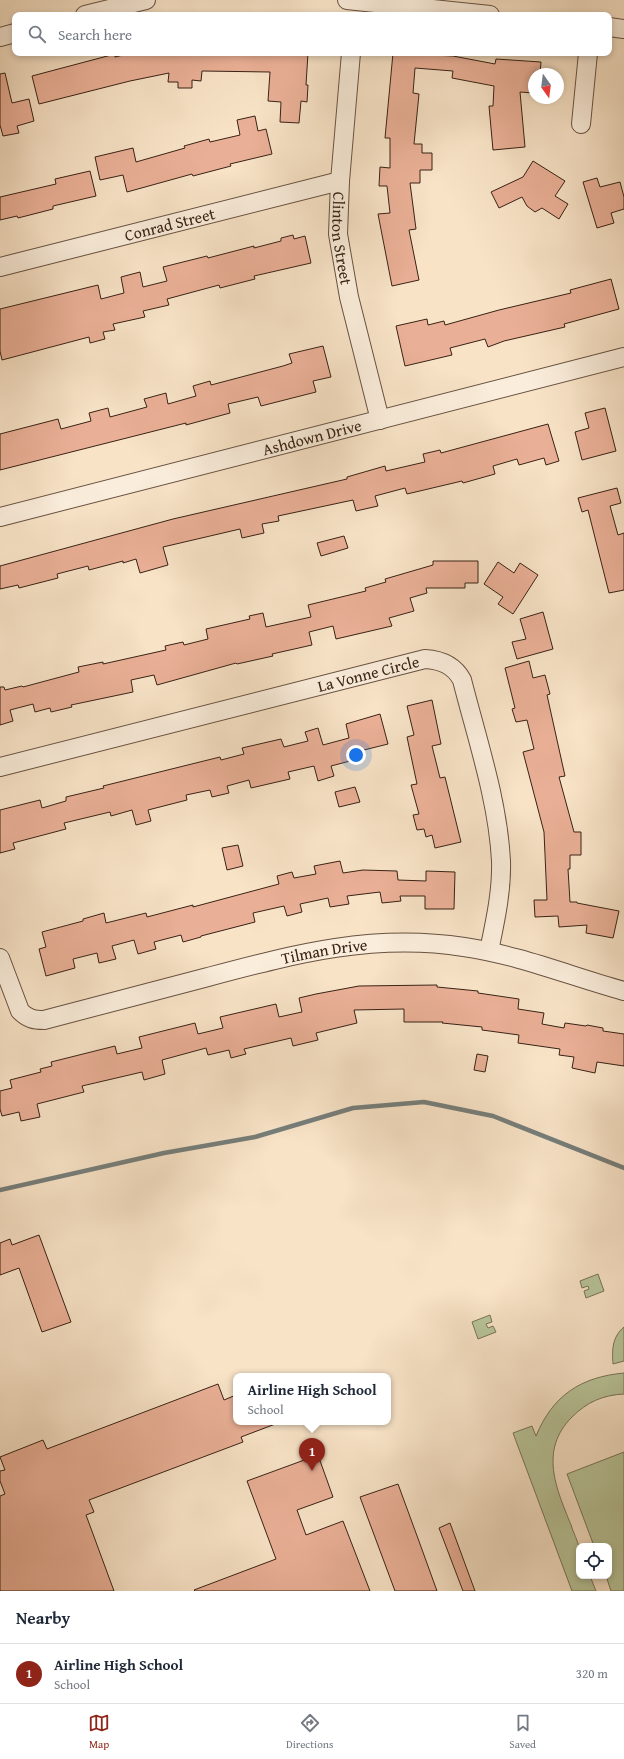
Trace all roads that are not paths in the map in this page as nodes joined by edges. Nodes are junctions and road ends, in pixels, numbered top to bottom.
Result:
1 (146, 0) edge
2 (354, 4) edge
3 (98, 12) edge
4 (453, 12) edge
5 (612, 27) edge
6 (624, 29) edge
7 (12, 34) edge
8 (0, 37) edge
9 (351, 56) edge
10 (588, 56) edge
11 (581, 124) dead end
12 (340, 181) junction
13 (0, 267) edge
14 (624, 357) edge
15 (380, 420) junction
16 (0, 517) edge
17 (0, 767) edge
18 (489, 951) junction
19 (0, 958) edge
20 (624, 991) edge

1 - 3 street
2 - 4 street
5 - 6 street
7 - 8 street
9 - 12 street, Clinton Street
10 - 11 street
12 - 13 street, Conrad Street
12 - 15 street, Clinton Street
14 - 15 street, Ashdown Drive
15 - 16 street, Ashdown Drive
17 - 18 street, La Vonne Circle
18 - 19 street, Tilman Drive
18 - 20 street, Tilman Drive

